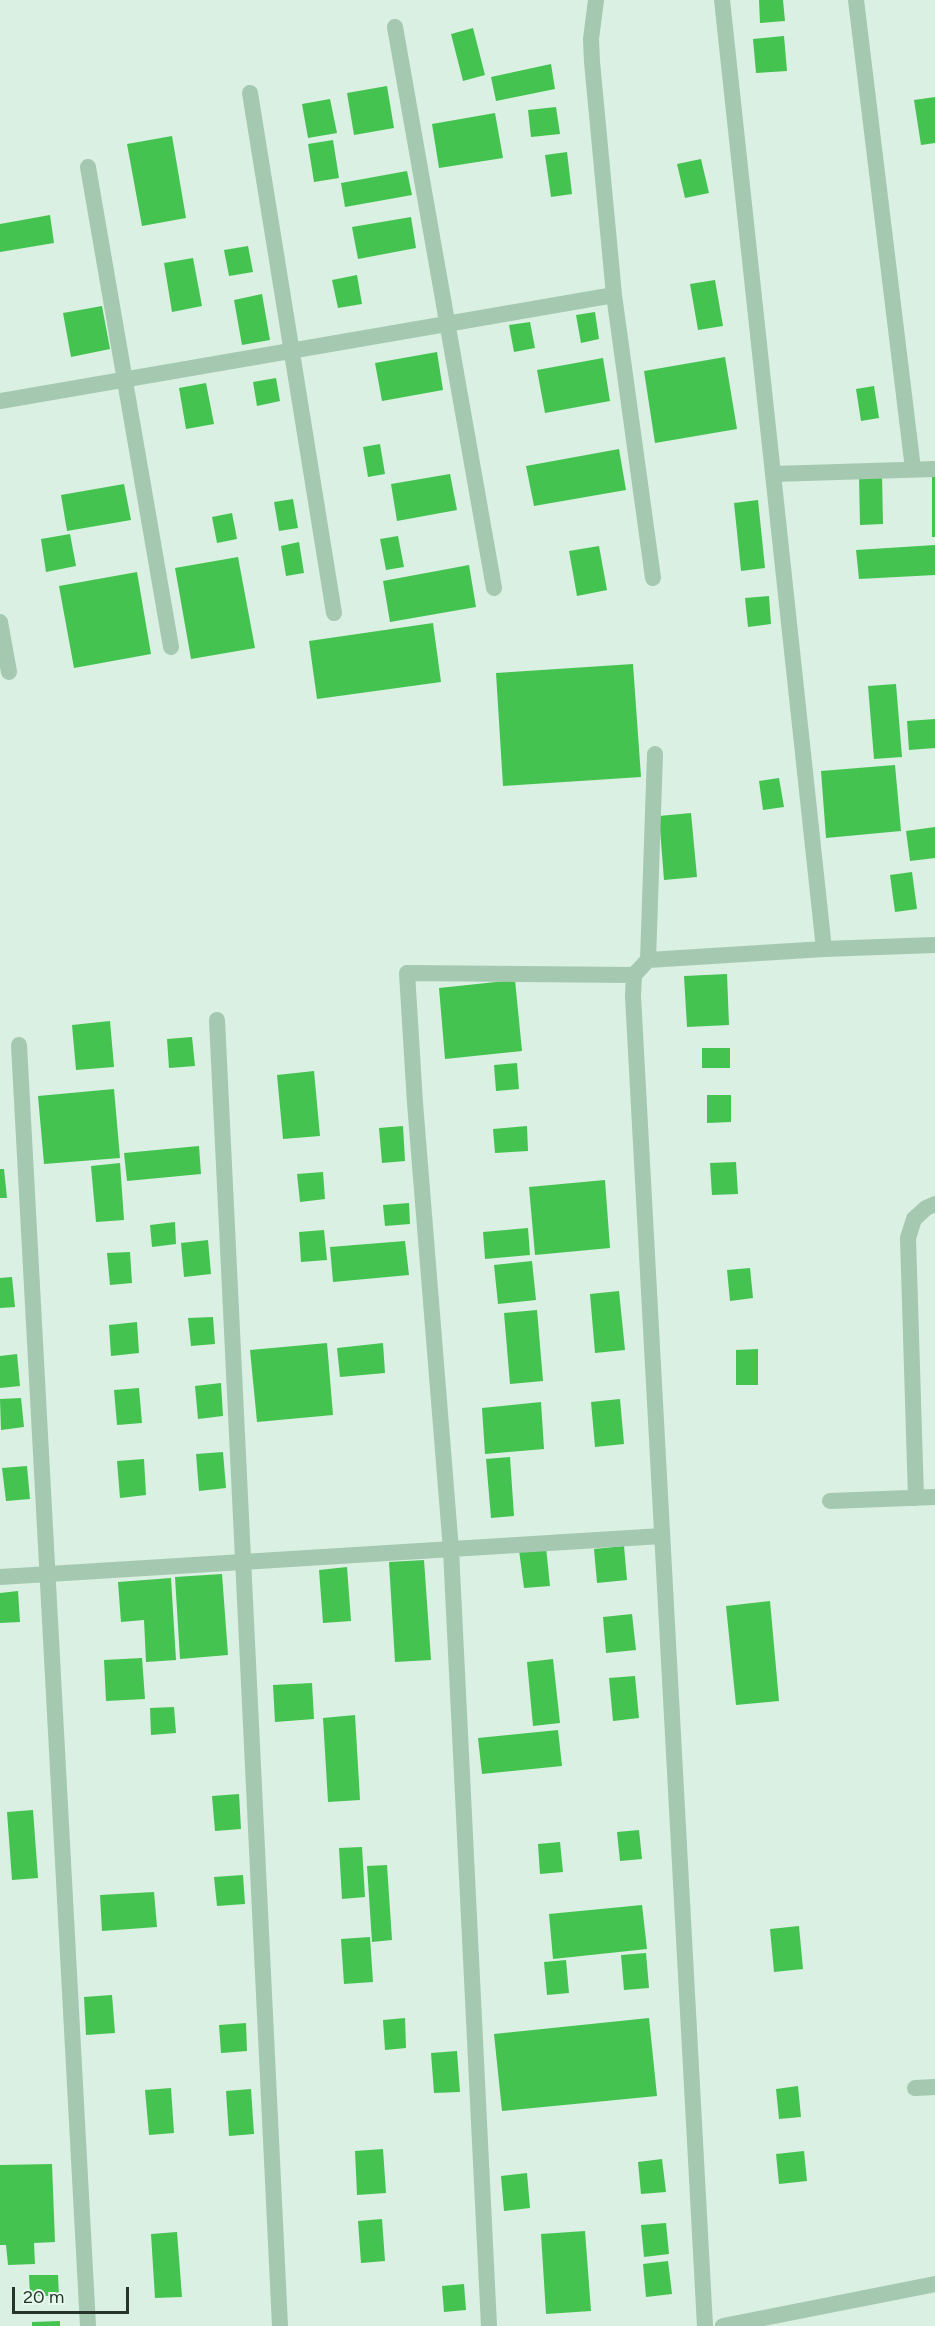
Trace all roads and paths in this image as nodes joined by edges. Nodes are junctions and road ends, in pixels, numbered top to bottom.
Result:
1 (596, 0) edge
2 (722, 0) edge
3 (856, 0) edge
4 (395, 27) dead end
5 (250, 93) dead end
6 (88, 167) dead end
7 (614, 295) junction
8 (448, 323) junction
9 (291, 350) junction
10 (124, 379) junction
11 (0, 401) edge
12 (913, 469) junction
13 (935, 469) edge
14 (773, 474) junction
15 (653, 578) dead end
16 (494, 588) dead end
17 (334, 613) dead end
18 (0, 622) edge
19 (171, 648) dead end
20 (9, 672) dead end
21 (655, 754) dead end
22 (935, 945) edge
23 (824, 949) junction
24 (648, 960) junction
25 (634, 975) junction
26 (217, 1020) dead end
27 (18, 1045) dead end
28 (935, 1204) edge
29 (935, 1497) edge
30 (916, 1498) junction
31 (830, 1501) dead end
32 (662, 1536) junction
33 (451, 1550) junction
34 (243, 1562) junction
35 (47, 1575) junction
36 (0, 1578) edge
37 (935, 2087) edge
38 (915, 2088) dead end
39 (935, 2284) edge
40 (88, 2326) edge
41 (280, 2326) edge
42 (489, 2326) edge
43 (705, 2326) edge
44 (723, 2326) edge

1 - 7 street
2 - 14 street
3 - 12 street
4 - 8 street
5 - 9 street
6 - 10 street
7 - 8 street
7 - 15 street
8 - 9 street
8 - 16 street
9 - 10 street
9 - 17 street
10 - 11 street
10 - 19 street
12 - 13 street
12 - 14 street
14 - 23 street
18 - 20 street
21 - 24 street
22 - 23 street
23 - 24 street
24 - 25 street
25 - 32 street
25 - 33 street
26 - 34 street
27 - 35 street
28 - 30 street
29 - 30 street
30 - 31 street
32 - 33 street
32 - 43 street
33 - 34 street
33 - 42 street
34 - 35 street
34 - 41 street
35 - 36 street
35 - 40 street
37 - 38 street
39 - 44 street

